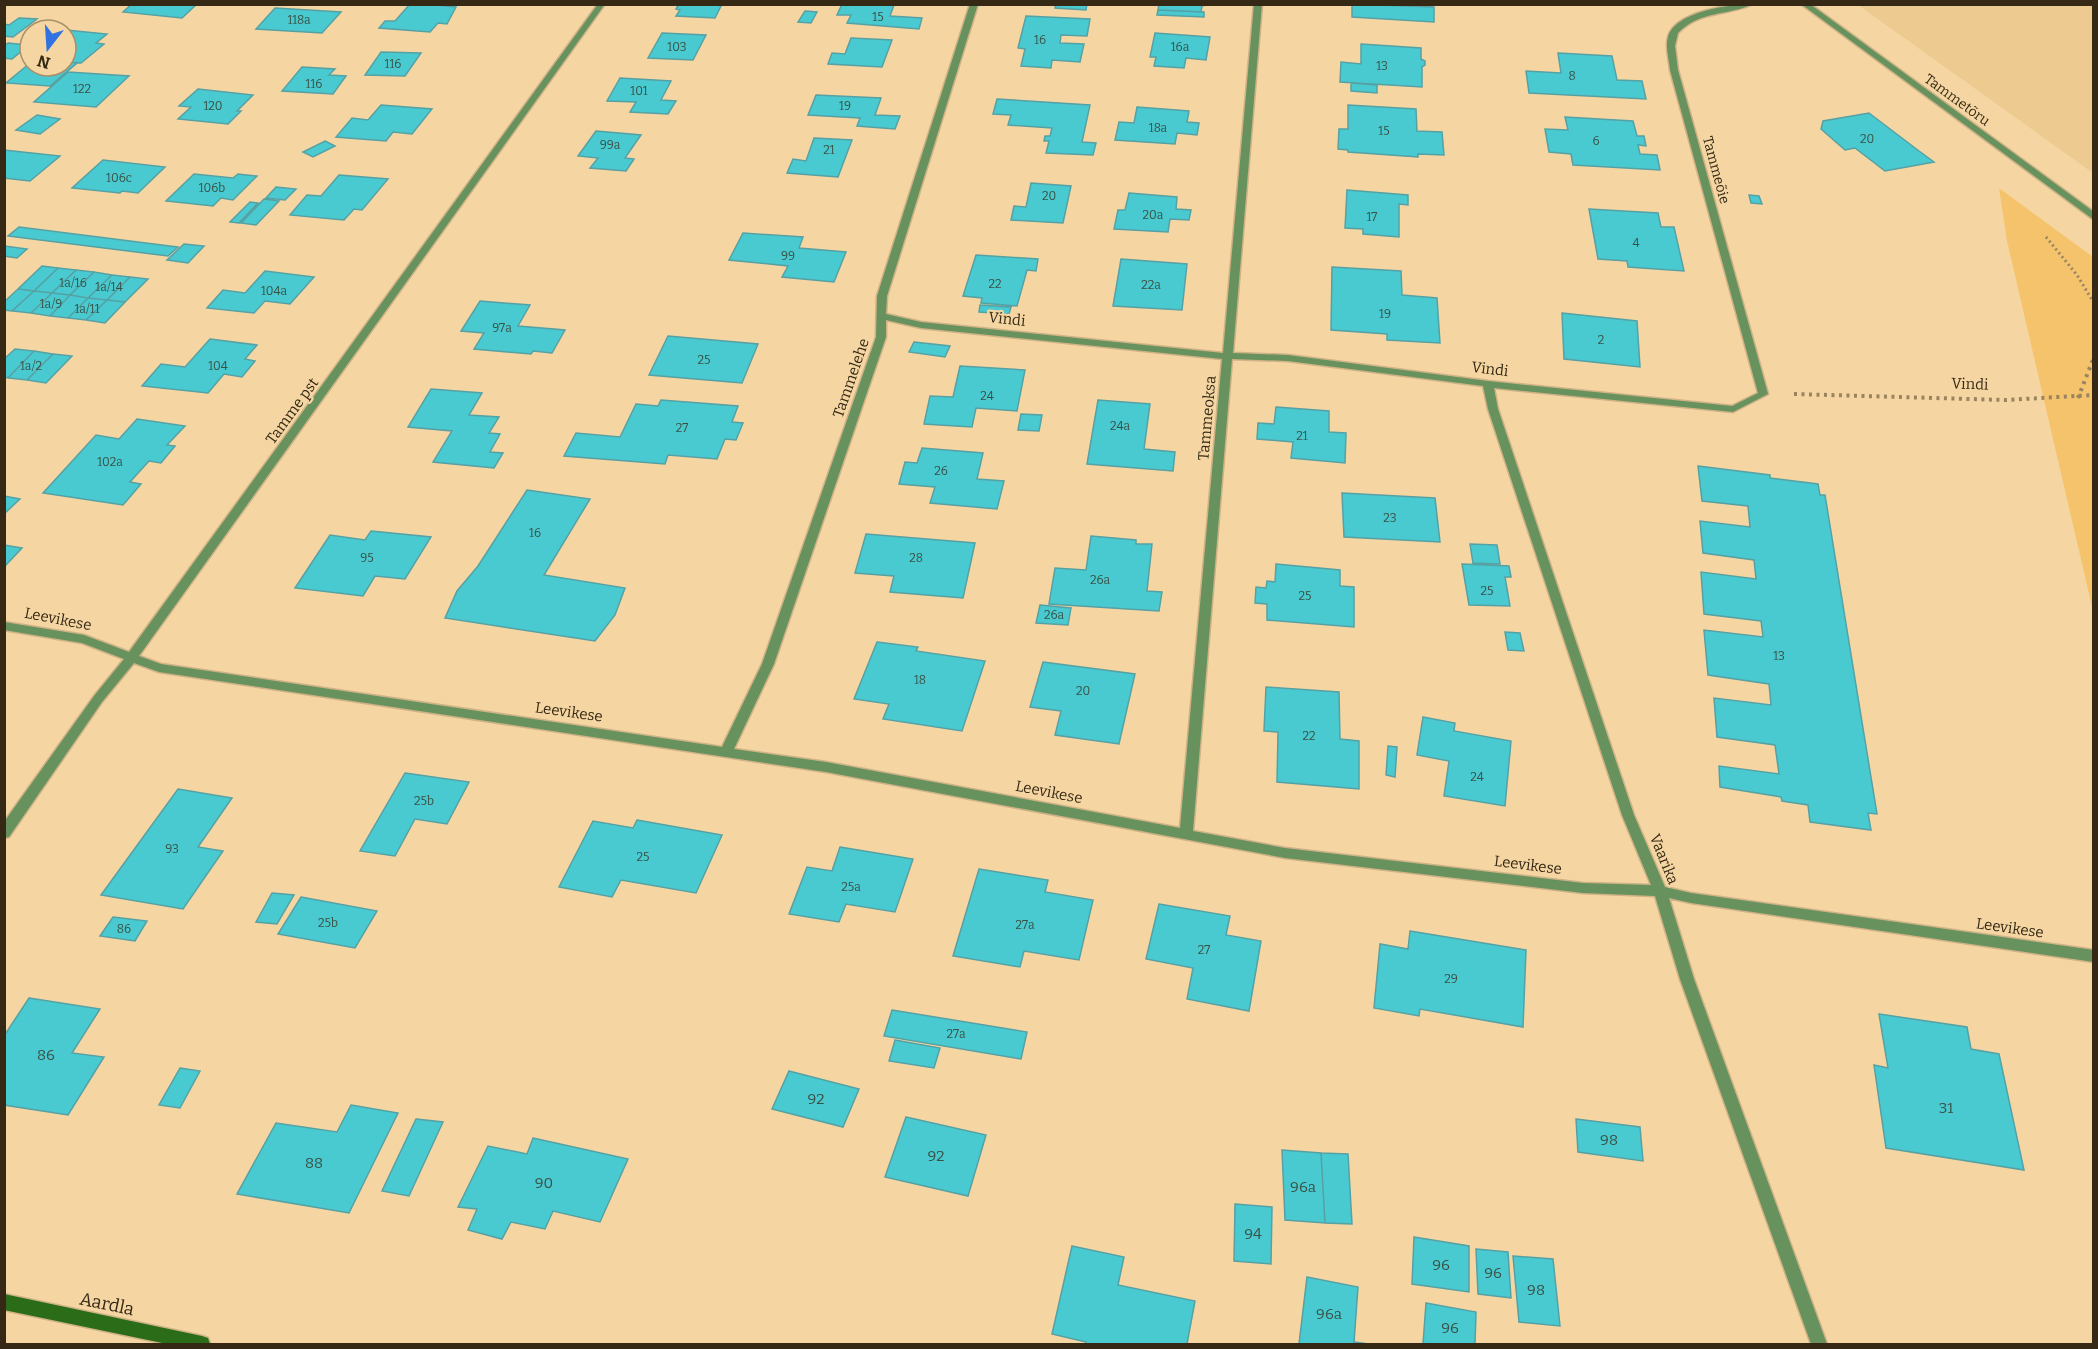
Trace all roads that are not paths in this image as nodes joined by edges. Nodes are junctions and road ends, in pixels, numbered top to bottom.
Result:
1 (602, 4) edge
2 (974, 4) edge
3 (1258, 4) edge
4 (1750, 4) edge
5 (1804, 4) edge
6 (2094, 217) edge
7 (882, 316) junction
8 (1228, 356) junction
9 (1488, 384) junction
10 (1763, 394) joint
11 (4, 627) edge
12 (131, 658) junction
13 (726, 752) junction
14 (4, 832) edge
15 (1186, 835) junction
16 (1660, 891) junction
17 (2094, 956) edge
18 (4, 1302) edge
19 (202, 1344) edge
20 (1819, 1344) edge

1 - 12 street, Tamme pst
2 - 7 street, Tammelehe
3 - 8 street, Tammeoksa
4 - 10 street, Tammeõie
5 - 6 street, Tammetõru
7 - 8 street, Vindi
7 - 13 street, Tammelehe
8 - 9 street, Vindi
8 - 15 street, Tammeoksa
9 - 10 street, Vindi
9 - 16 street, Vaarika
11 - 12 street, Leevikese
12 - 13 street, Leevikese
12 - 14 street, Tamme pst
13 - 15 street, Leevikese
15 - 16 street, Leevikese
16 - 17 street, Leevikese
16 - 20 street, Vaarika
18 - 19 street, Aardla

